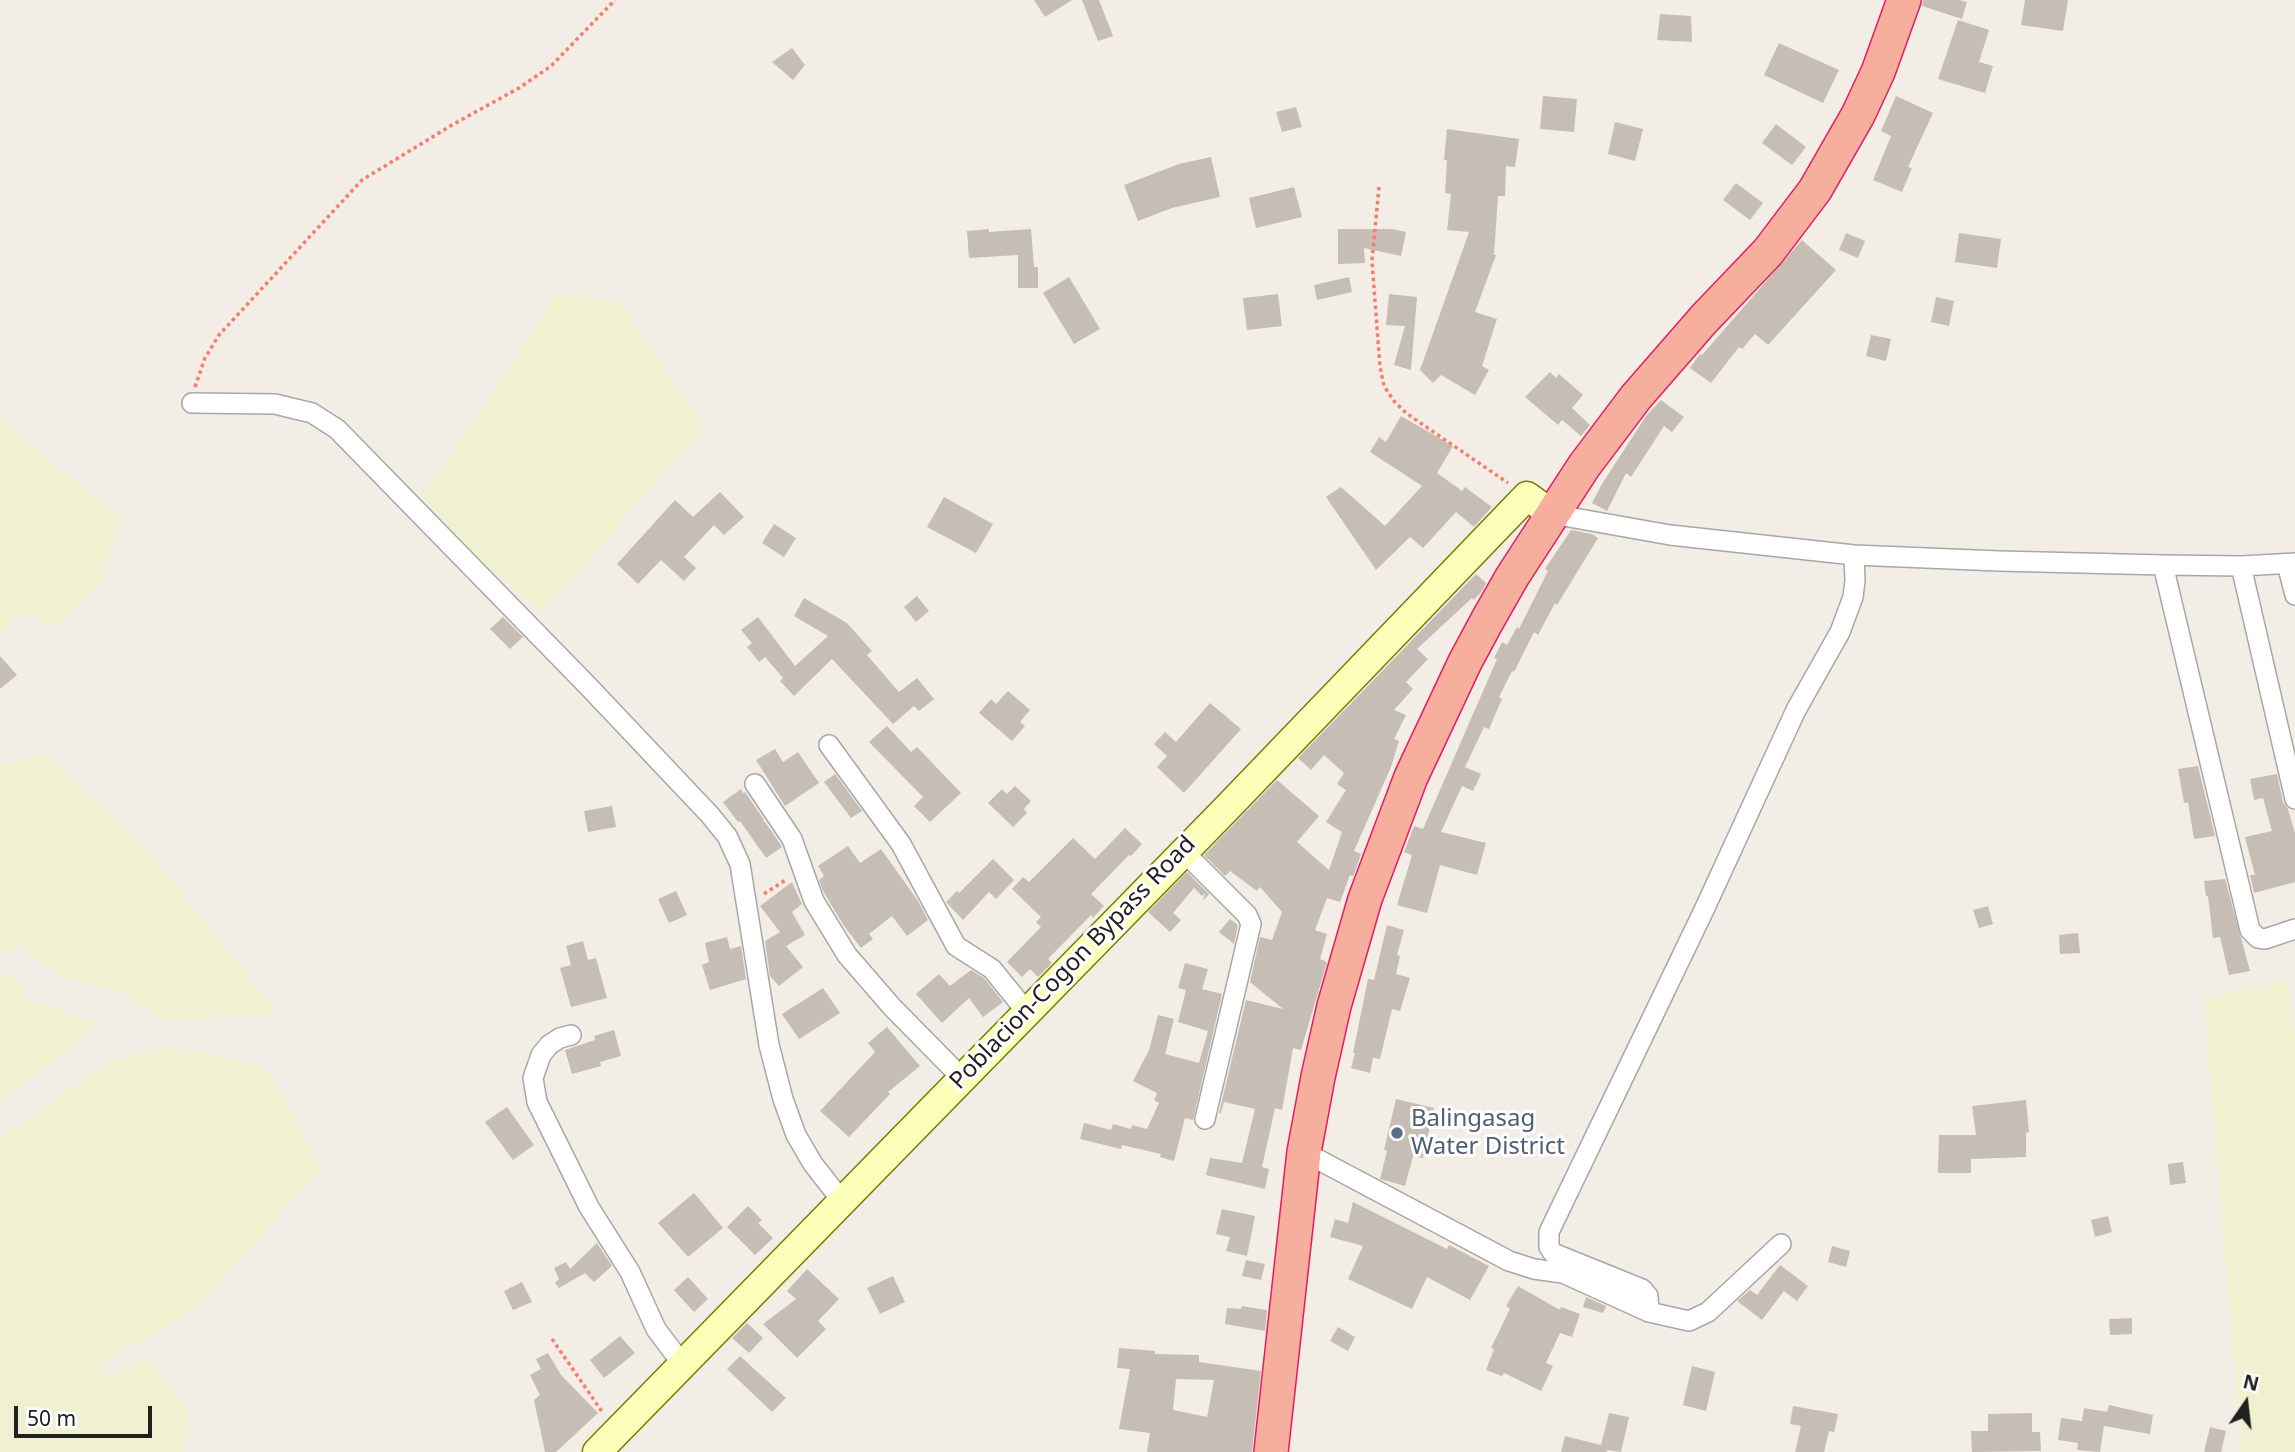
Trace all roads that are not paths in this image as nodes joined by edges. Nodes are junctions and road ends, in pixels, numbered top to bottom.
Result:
1 (1904, 0) edge
2 (192, 403) road end
3 (1539, 505) junction
4 (1854, 555) junction
5 (2291, 564) edge
6 (2163, 565) junction
7 (2241, 566) junction
8 (2295, 595) edge
9 (828, 744) dead end
10 (755, 784) dead end
11 (2295, 799) edge
12 (1183, 851) junction
13 (2295, 929) edge
14 (1026, 1011) junction
15 (571, 1034) dead end
16 (961, 1077) junction
17 (1205, 1119) dead end
18 (1304, 1152) junction
19 (842, 1201) junction
20 (1782, 1244) dead end
21 (1648, 1312) junction
22 (682, 1365) junction
23 (607, 1442) edge
24 (1271, 1452) edge

1 - 3 highway
2 - 19 street
3 - 4 street
3 - 12 main road, Poblacion-Cogon Bypass Road
3 - 18 highway
4 - 6 street
4 - 21 street
5 - 7 street
5 - 8 street
6 - 7 street
6 - 13 street
7 - 11 street
9 - 14 street
10 - 16 street
12 - 14 main road, Poblacion-Cogon Bypass Road
12 - 17 street
14 - 16 main road, Poblacion-Cogon Bypass Road
15 - 22 street
16 - 19 main road, Poblacion-Cogon Bypass Road
18 - 21 street
18 - 24 highway
19 - 22 main road, Poblacion-Cogon Bypass Road
20 - 21 street
22 - 23 main road, Poblacion-Cogon Bypass Road

